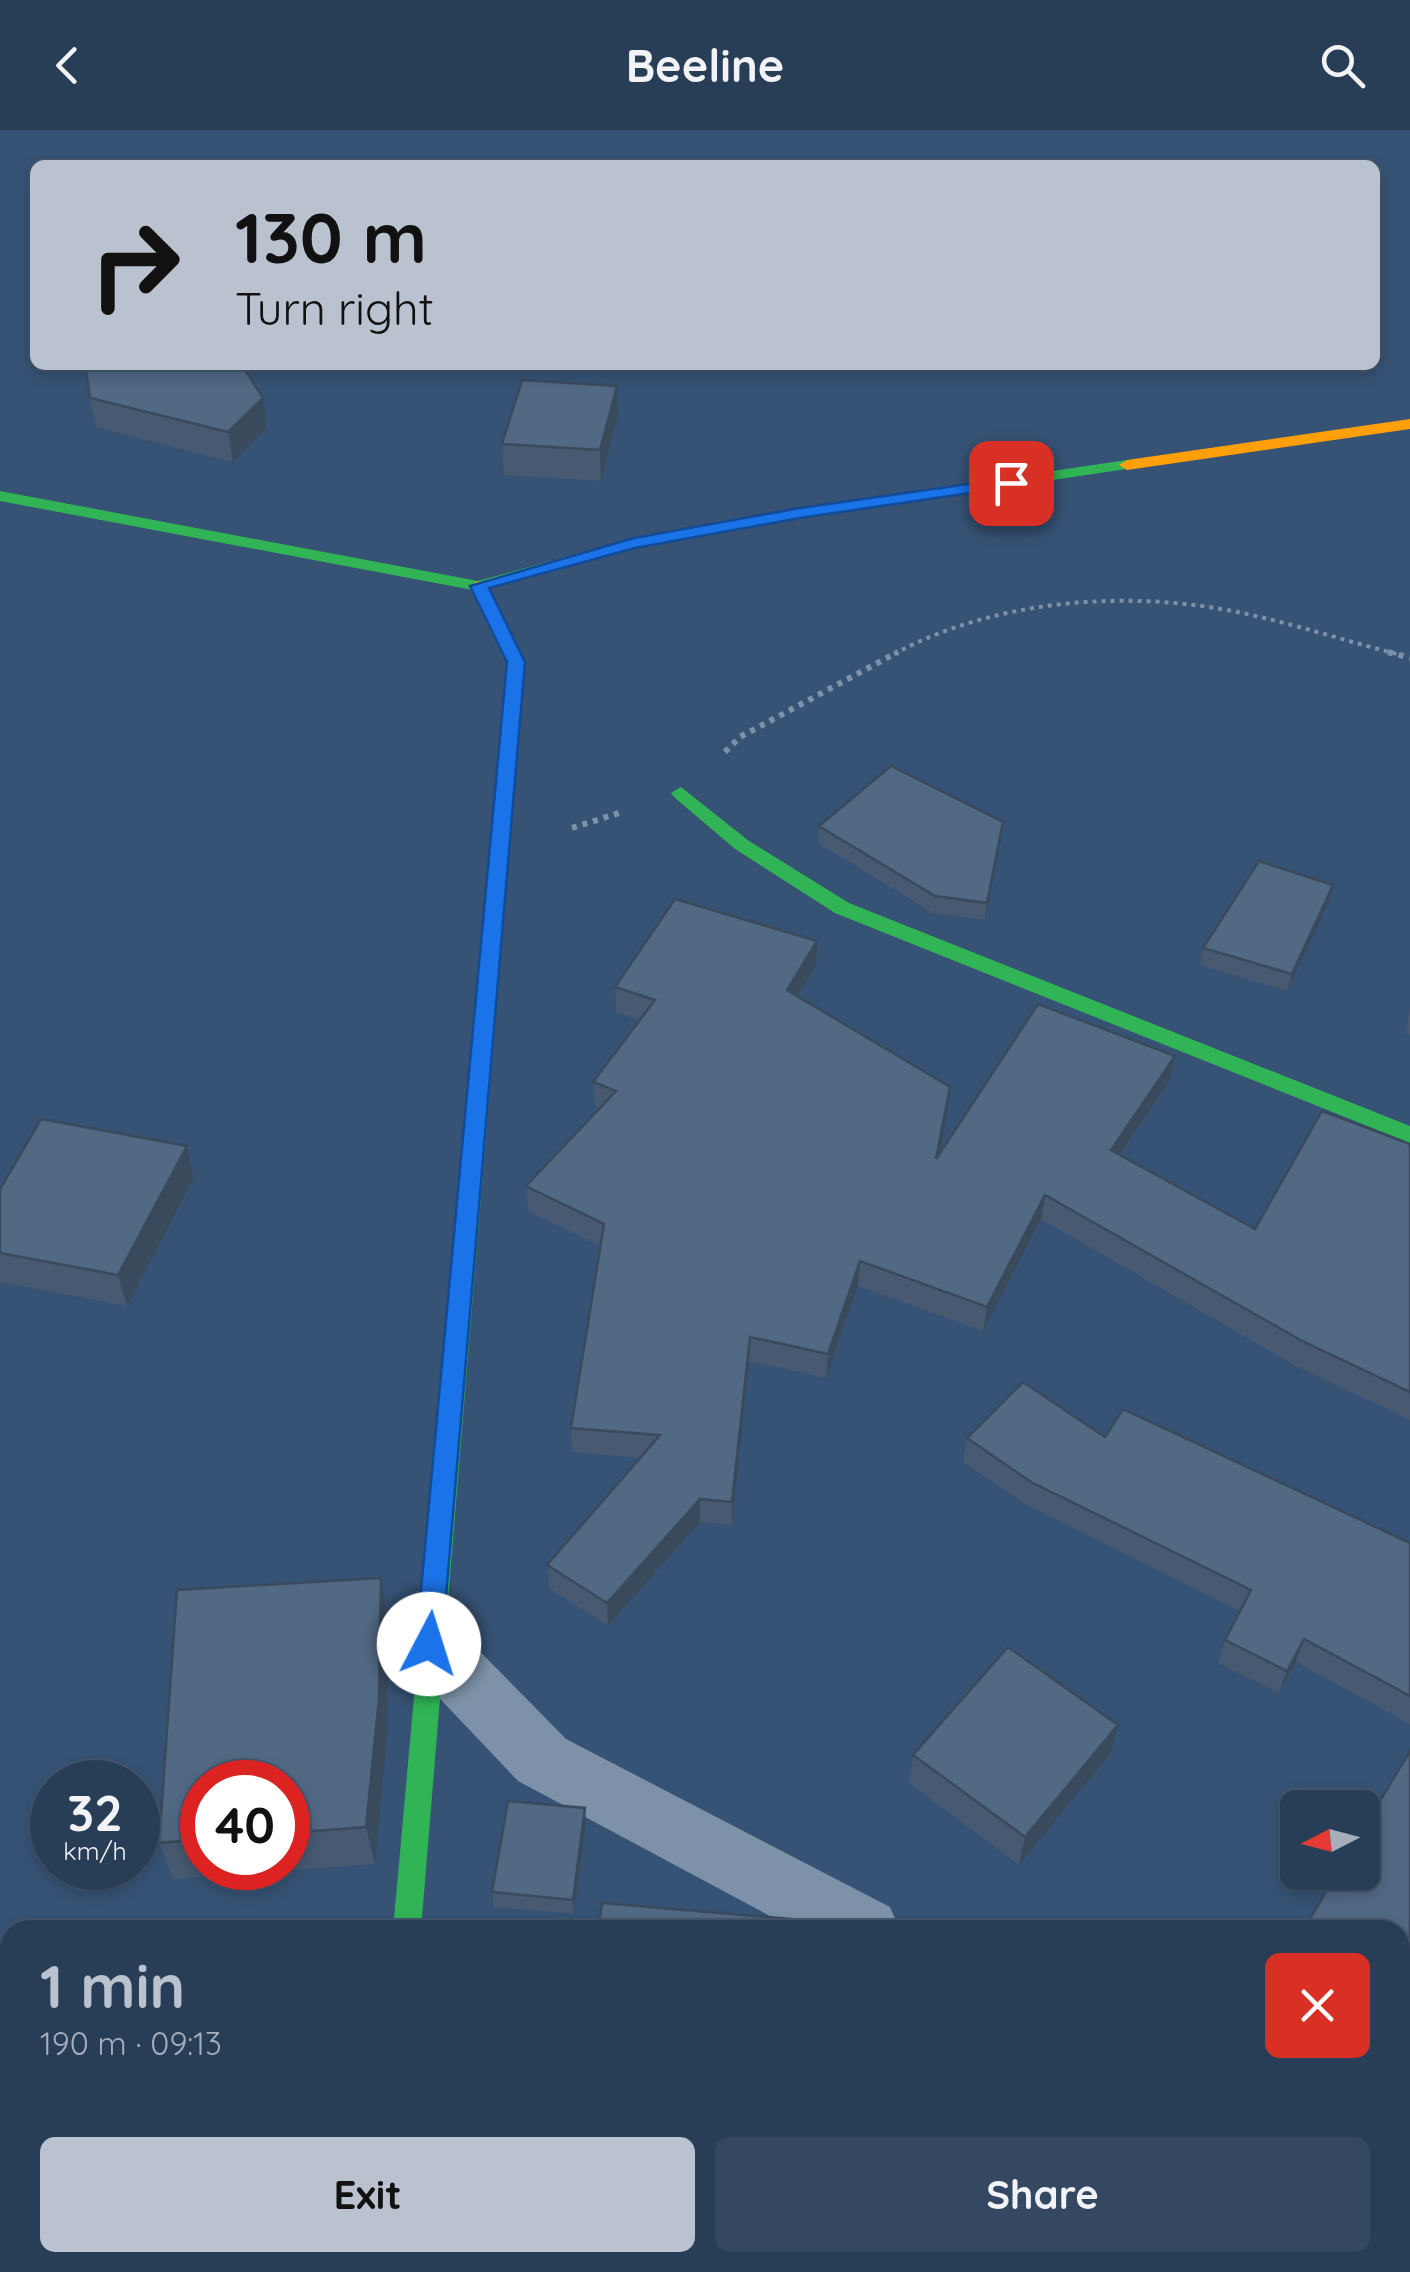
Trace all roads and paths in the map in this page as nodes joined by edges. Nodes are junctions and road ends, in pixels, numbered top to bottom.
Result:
1 (1410, 424) edge
2 (0, 496) edge
3 (478, 586) junction
4 (1410, 658) edge
5 (681, 793) junction
6 (499, 850) junction
7 (1410, 1135) edge
8 (429, 1644) junction
9 (408, 1920) edge
10 (845, 1920) edge

1 - 3 street
2 - 3 street
3 - 6 street
4 - 5 path
5 - 6 path
5 - 7 street
6 - 8 street
8 - 9 street
8 - 10 street

